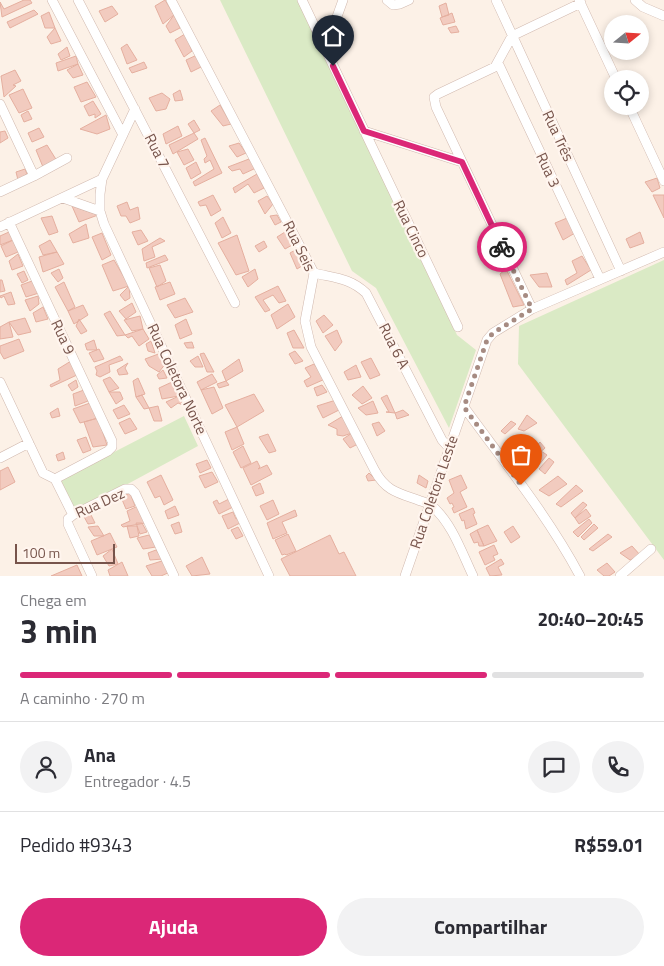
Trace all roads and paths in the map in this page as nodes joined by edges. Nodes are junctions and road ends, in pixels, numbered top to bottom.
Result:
1 (52, 0) edge
2 (78, 0) edge
3 (171, 0) edge
4 (302, 0) edge
5 (343, 0) edge
6 (387, 0) edge
7 (408, 0) edge
8 (497, 0) edge
9 (635, 0) edge
10 (580, 2) edge
11 (664, 16) edge
12 (512, 36) junction
13 (325, 50) junction
14 (495, 67) junction
15 (612, 70) edge
16 (0, 104) edge
17 (135, 109) junction
18 (633, 115) edge
19 (364, 131) junction
20 (123, 135) junction
21 (67, 158) dead end
22 (462, 162) junction
23 (34, 176) junction
24 (102, 179) junction
25 (664, 181) edge
26 (0, 192) edge
27 (63, 198) junction
28 (100, 211) junction
29 (9, 222) junction
30 (0, 226) edge
31 (664, 252) edge
32 (622, 271) junction
33 (314, 273) junction
34 (600, 279) junction
35 (235, 303) dead end
36 (532, 309) junction
37 (458, 327) dead end
38 (0, 382) edge
39 (464, 407) junction
40 (29, 443) junction
41 (450, 449) junction
42 (0, 458) edge
43 (55, 480) junction
44 (431, 505) junction
45 (73, 514) junction
46 (651, 549) dead end
47 (92, 576) edge
48 (174, 576) edge
49 (269, 576) edge
50 (405, 576) edge
51 (473, 576) edge
52 (580, 576) edge
53 (620, 576) edge

1 - 20 street
2 - 17 street, Rua 7
3 - 33 street, Rua Seis
4 - 13 street, Rua Cinco
5 - 13 street
6 - 7 street
8 - 12 street, Rua Três
9 - 11 street
10 - 12 street
10 - 15 street
12 - 14 street
12 - 32 street, Rua Três
13 - 19 street, Rua Cinco
14 - 22 street
14 - 34 street, Rua 3
16 - 23 street
17 - 20 street
17 - 35 street, Rua 7
18 - 25 street
19 - 22 street
19 - 37 street, Rua Cinco
20 - 24 street
21 - 23 street
22 - 36 street
23 - 26 street
24 - 27 street
24 - 28 street, Rua Coletora Norte
27 - 28 street
27 - 29 street
28 - 49 street, Rua Coletora Norte
29 - 30 street
29 - 43 street, Rua 9
31 - 32 street, Rua Coletora Leste
32 - 34 street, Rua Coletora Leste
33 - 41 street, Rua 6 A
33 - 44 street, Rua Seis
34 - 36 street, Rua Coletora Leste
36 - 39 street, Rua Coletora Leste
38 - 40 street
39 - 41 street, Rua Coletora Leste
39 - 52 street
40 - 42 street
40 - 43 street
41 - 44 street, Rua Coletora Leste
43 - 45 street
44 - 50 street, Rua Coletora Leste
44 - 51 street
45 - 47 street, Rua Dez
45 - 48 street, Rua Dez
46 - 53 street

